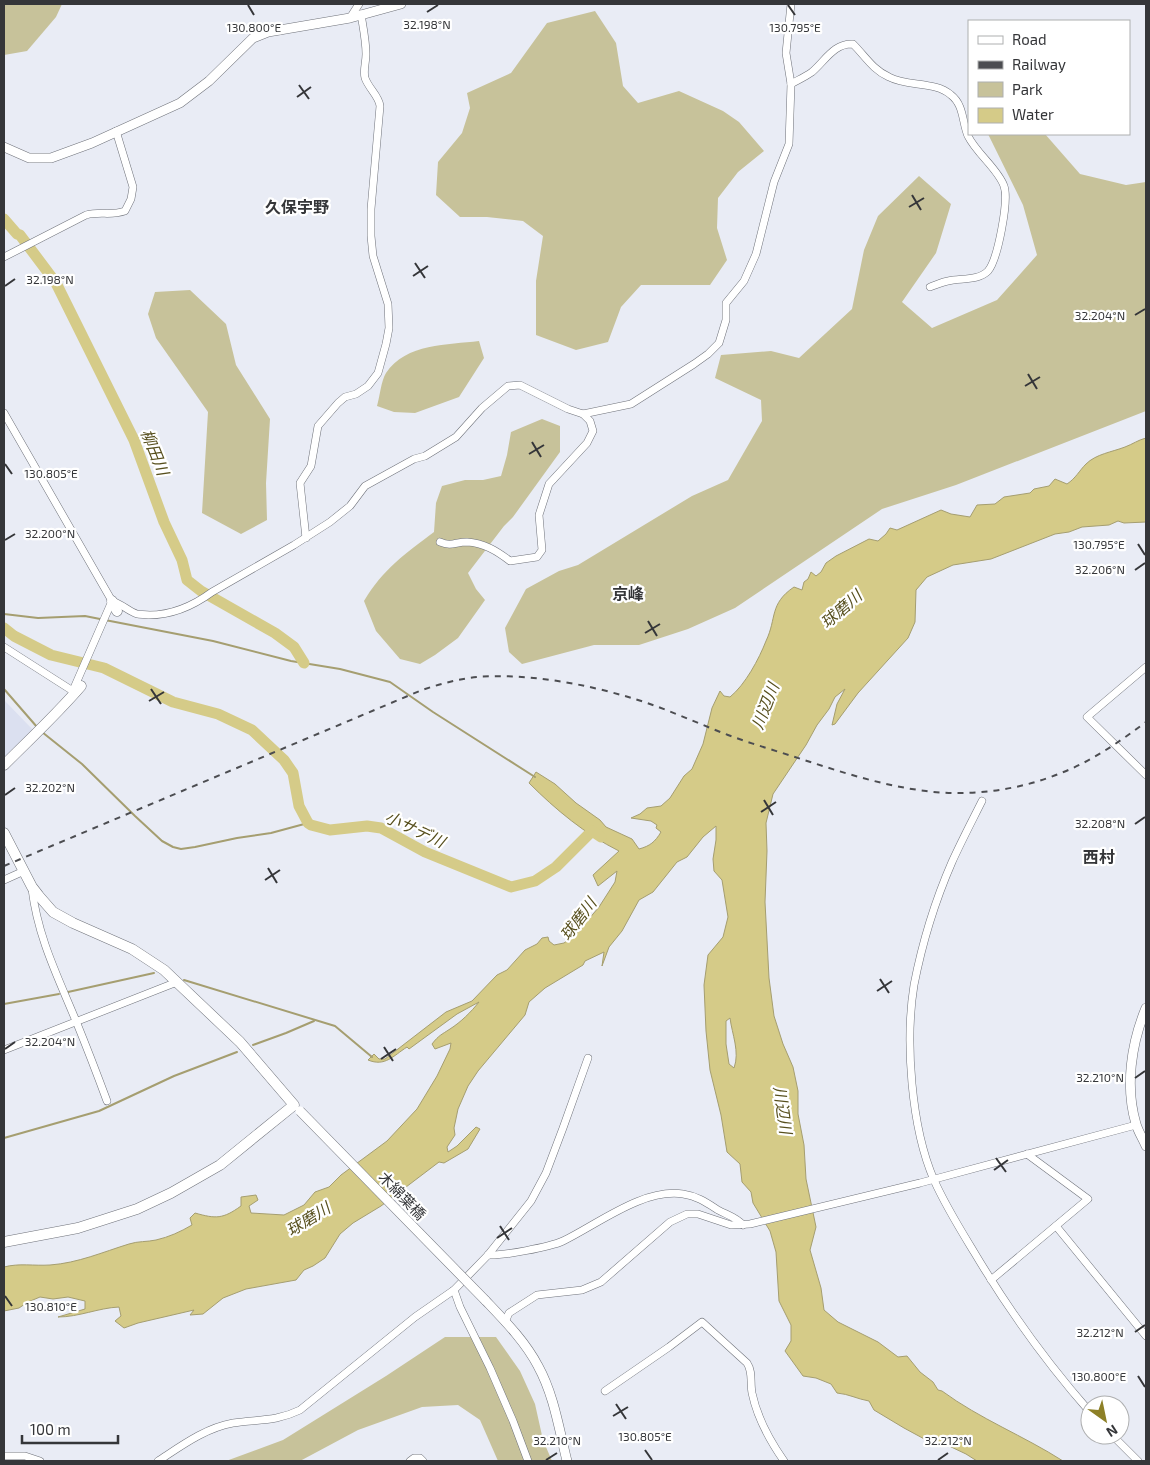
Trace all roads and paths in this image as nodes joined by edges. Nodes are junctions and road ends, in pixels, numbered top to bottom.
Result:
1 (359, 4) edge
2 (401, 4) edge
3 (791, 4) edge
4 (361, 14) junction
5 (350, 18) junction
6 (791, 84) junction
7 (116, 131) junction
8 (968, 134) edge
9 (968, 135) edge
10 (4, 147) edge
11 (4, 256) edge
12 (930, 287) dead end
13 (4, 413) edge
14 (583, 414) junction
15 (306, 538) junction
16 (440, 542) dead end
17 (112, 601) junction
18 (117, 611) dead end
19 (4, 647) edge
20 (1146, 667) edge
21 (78, 690) junction
22 (4, 765) edge
23 (1146, 775) edge
24 (982, 801) dead end
25 (4, 833) edge
26 (24, 871) junction
27 (4, 880) edge
28 (32, 887) junction
29 (177, 982) junction
30 (1146, 1008) edge
31 (76, 1021) junction
32 (4, 1050) edge
33 (588, 1058) dead end
34 (107, 1101) dead end
35 (297, 1108) junction
36 (1136, 1125) junction
37 (1146, 1146) edge
38 (1027, 1154) junction
39 (934, 1179) junction
40 (747, 1225) junction
41 (1056, 1226) junction
42 (4, 1242) edge
43 (488, 1255) junction
44 (991, 1280) junction
45 (454, 1290) junction
46 (505, 1322) junction
47 (1146, 1336) edge
48 (605, 1391) dead end
49 (1080, 1400) edge
50 (1122, 1445) edge
51 (4, 1456) edge
52 (40, 1461) edge
53 (158, 1461) edge
54 (410, 1461) edge
55 (423, 1461) edge
56 (528, 1461) edge
57 (566, 1461) edge
58 (784, 1461) edge
59 (1138, 1461) edge

1 - 5 street
2 - 4 street
3 - 6 street
4 - 5 street
4 - 15 street
5 - 7 street
6 - 8 street
6 - 14 street
7 - 10 street
7 - 11 street
9 - 12 street
13 - 17 street
14 - 15 street
14 - 16 street
15 - 17 street
17 - 18 main road
17 - 21 street
19 - 21 street
20 - 23 street
21 - 22 main road
24 - 39 street
25 - 26 main road
26 - 27 street
26 - 28 main road
28 - 29 main road
28 - 31 street
29 - 31 street
29 - 35 main road
30 - 36 street
31 - 32 street
31 - 34 street
33 - 43 street
35 - 42 main road
35 - 46 street, 木綿葉橋, bridge
36 - 37 street
36 - 38 street
38 - 39 street
38 - 41 street
39 - 40 street
39 - 44 street
40 - 43 street
40 - 46 street
41 - 44 street
41 - 47 street
43 - 45 street
44 - 49 street
45 - 53 street
45 - 56 street
46 - 57 street, 木綿葉橋
48 - 58 street
50 - 59 street
51 - 52 street
54 - 55 street

